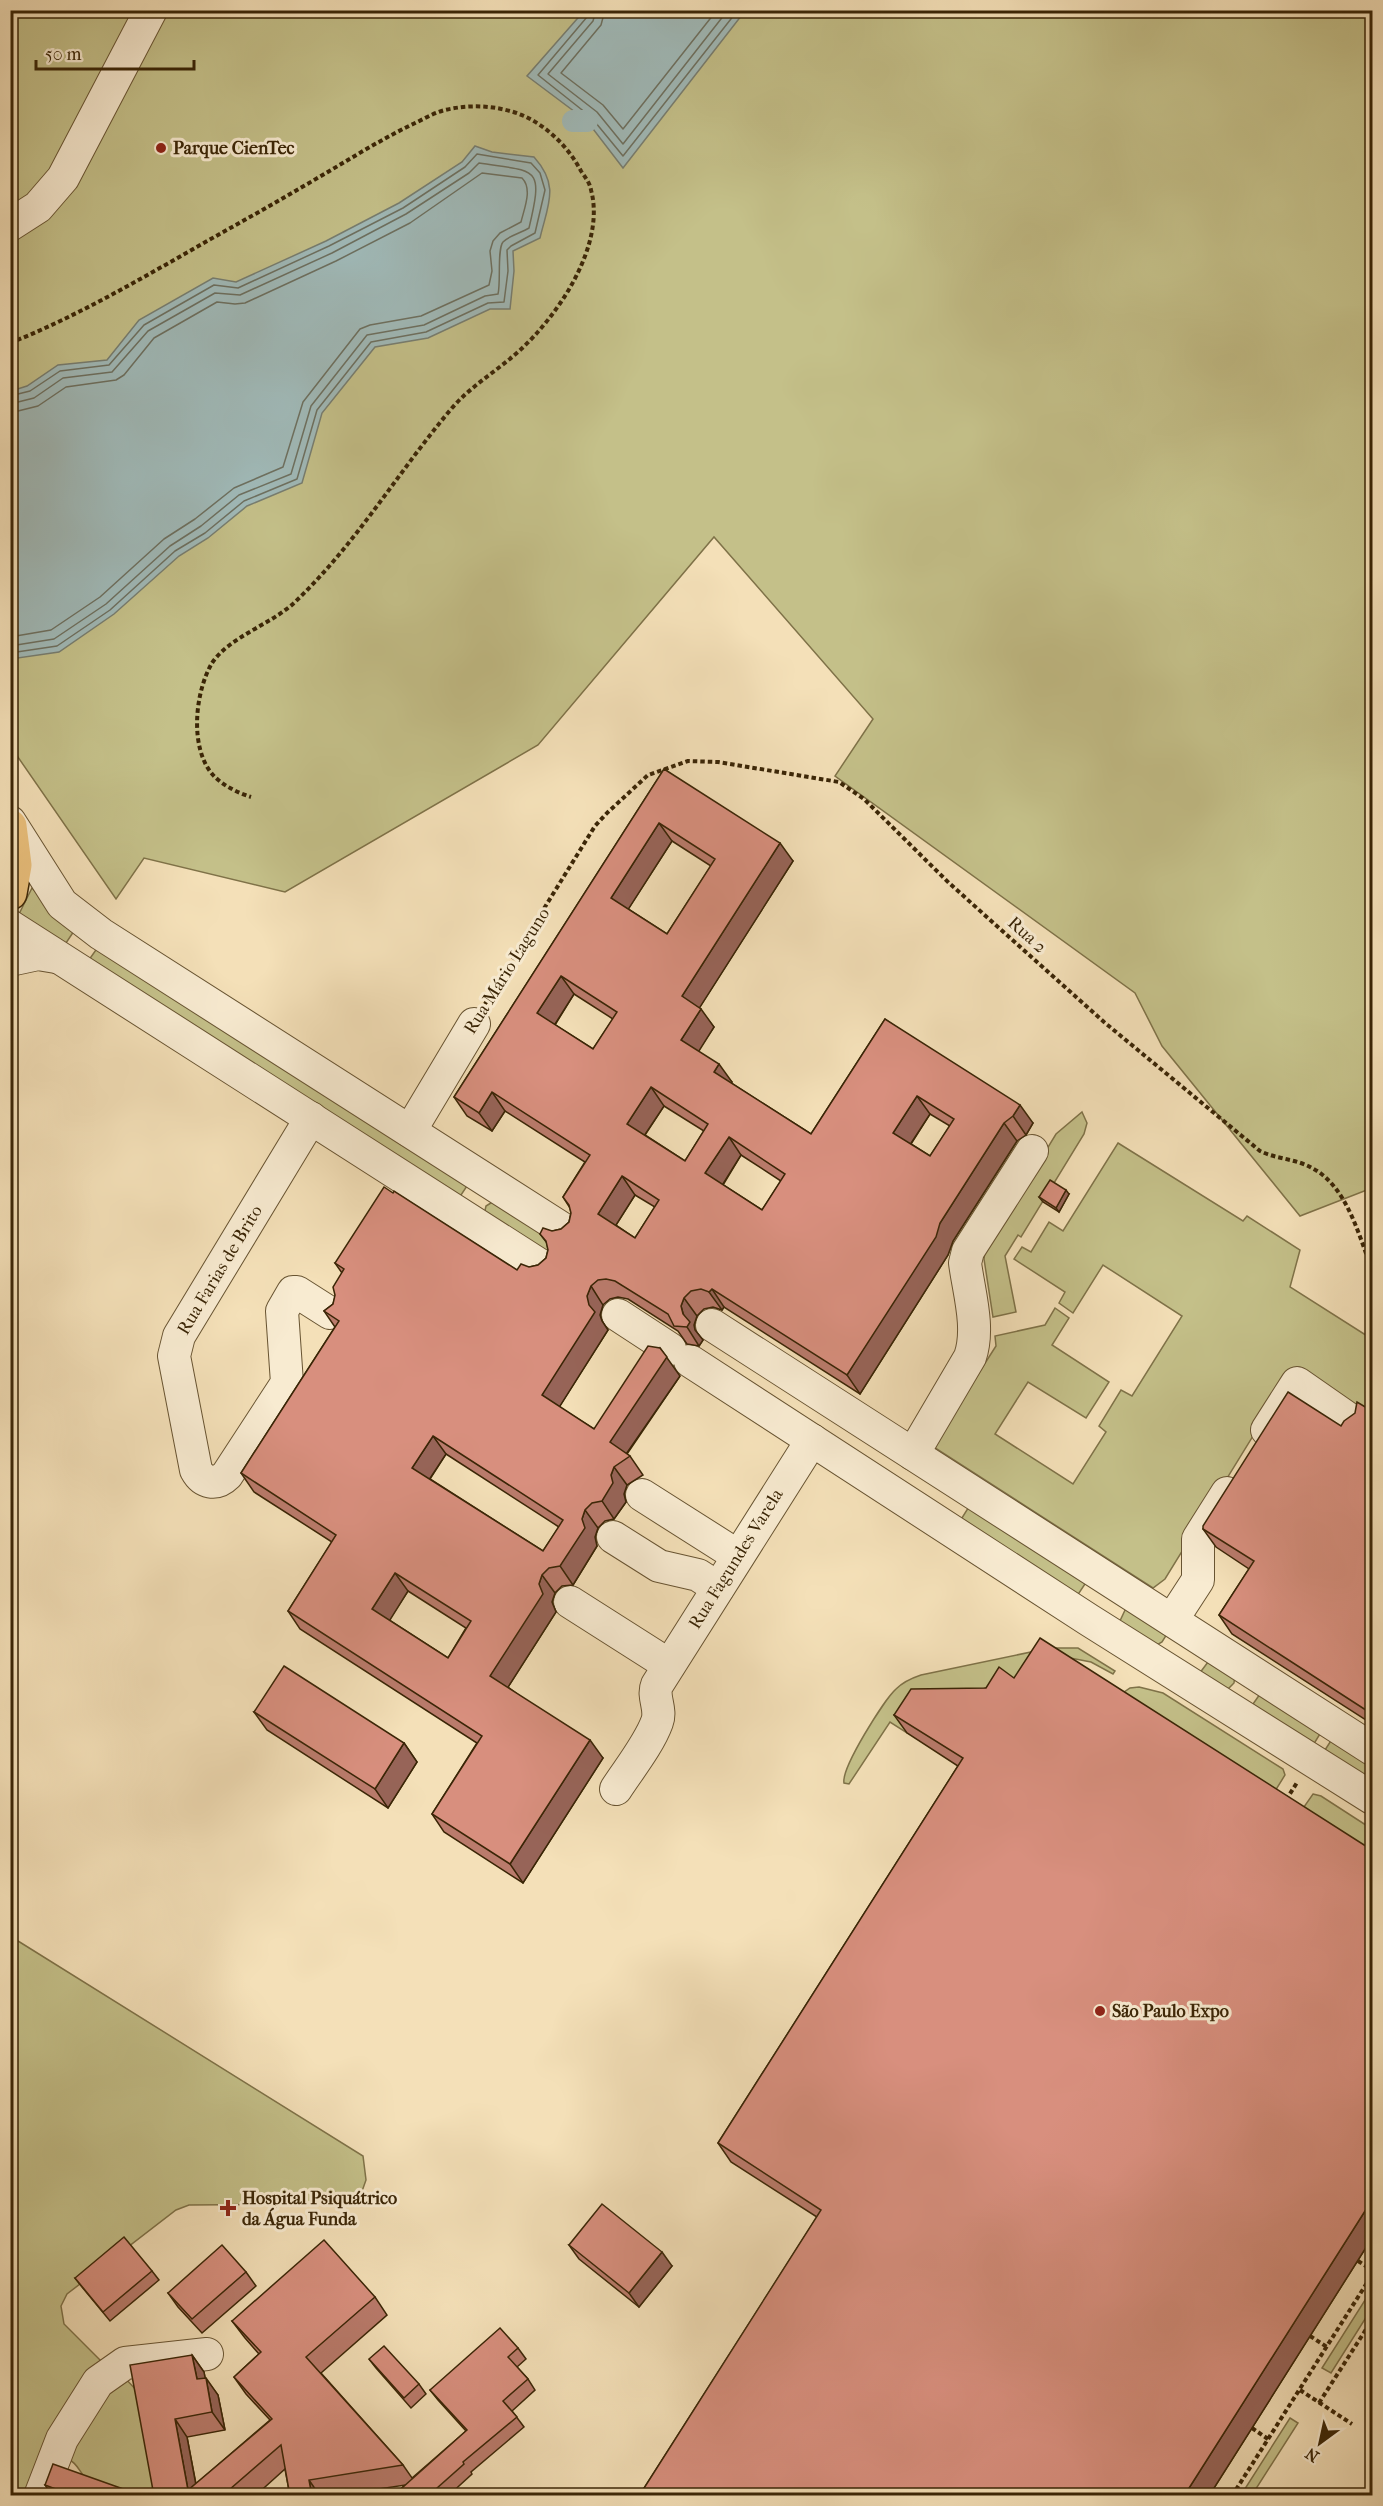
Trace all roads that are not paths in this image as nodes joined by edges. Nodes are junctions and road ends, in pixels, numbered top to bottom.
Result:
1 (151, 10) edge
2 (10, 225) edge
3 (10, 822) edge
4 (10, 826) edge
5 (12, 876) edge
6 (10, 926) edge
7 (57, 957) junction
8 (10, 960) edge
9 (474, 1024) road end
10 (311, 1118) junction
11 (410, 1131) junction
12 (1032, 1151) dead end
13 (484, 1179) junction
14 (461, 1215) junction
15 (566, 1231) edge
16 (543, 1267) edge
17 (330, 1313) edge
18 (618, 1315) dead end
19 (712, 1325) dead end
20 (1353, 1422) edge
21 (812, 1440) junction
22 (913, 1454) junction
23 (950, 1478) junction
24 (642, 1495) dead end
25 (927, 1514) junction
26 (613, 1537) dead end
27 (738, 1556) junction
28 (1113, 1583) junction
29 (718, 1588) junction
30 (570, 1602) dead end
31 (1089, 1620) junction
32 (1172, 1620) junction
33 (665, 1672) junction
34 (1372, 1749) edge
35 (616, 1789) dead end
36 (1372, 1798) edge
37 (207, 2354) dead end
38 (40, 2496) edge

1 - 2 lane
3 - 11 lane
4 - 5 main road
6 - 7 lane
7 - 8 lane
7 - 10 lane
9 - 11 lane, Rua Mário Laguno
10 - 14 lane
10 - 17 lane, Rua Farias de Brito
11 - 13 lane
12 - 22 lane
13 - 14 lane
13 - 15 lane
14 - 16 lane
18 - 21 lane
19 - 22 lane
20 - 32 lane
21 - 25 lane
21 - 27 lane, Rua Fagundes Varela
22 - 23 lane
23 - 25 lane
23 - 28 lane
24 - 27 lane
25 - 31 lane
26 - 29 lane
27 - 29 lane, Rua Fagundes Varela
28 - 31 lane
28 - 32 lane
29 - 33 lane, Rua Fagundes Varela
30 - 33 lane
31 - 36 lane
32 - 34 lane
33 - 35 lane
37 - 38 lane

